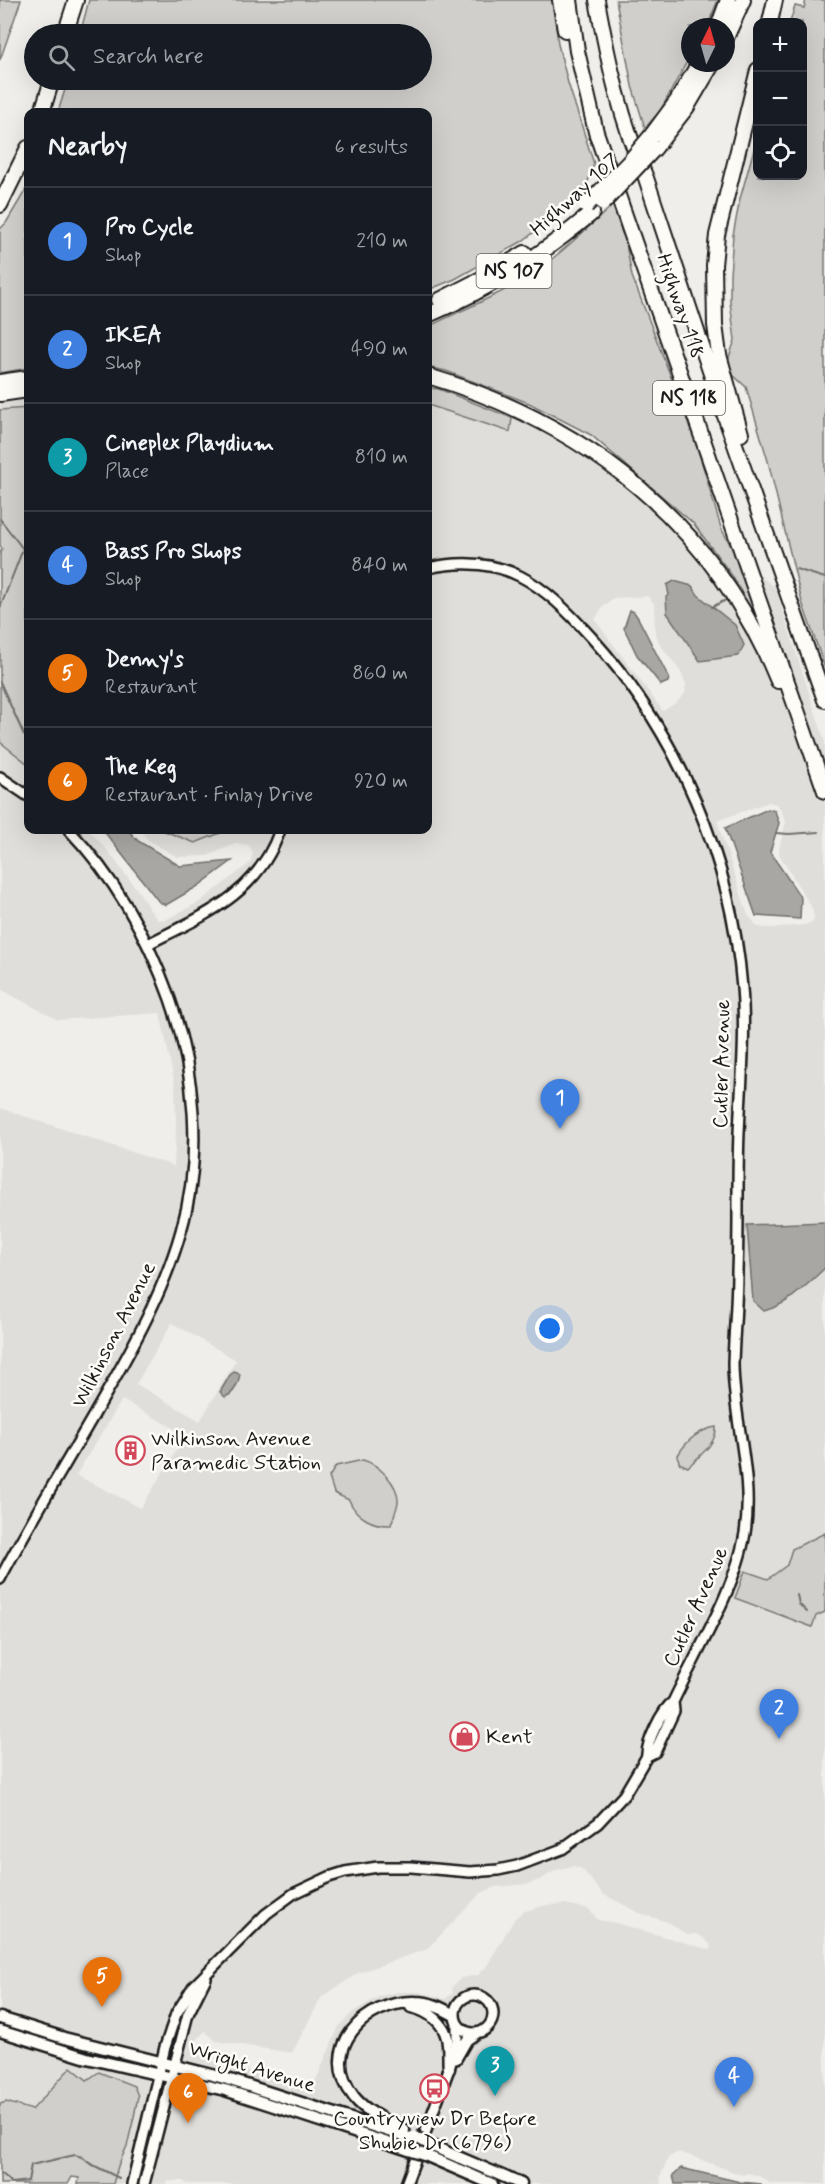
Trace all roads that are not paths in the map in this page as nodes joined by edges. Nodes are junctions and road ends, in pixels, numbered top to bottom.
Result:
1 (76, 0) edge
2 (560, 0) edge
3 (570, 0) edge
4 (597, 0) edge
5 (728, 0) edge
6 (743, 0) edge
7 (775, 0) edge
8 (721, 18) edge
9 (735, 18) edge
10 (771, 18) edge
11 (68, 24) edge
12 (694, 72) edge
13 (708, 72) edge
14 (758, 72) edge
15 (49, 90) edge
16 (43, 108) edge
17 (596, 132) junction
18 (653, 142) junction
19 (24, 156) edge
20 (0, 205) edge
21 (589, 210) junction
22 (432, 303) edge
23 (432, 313) edge
24 (432, 377) edge
25 (24, 379) edge
26 (0, 382) edge
27 (24, 391) edge
28 (0, 394) edge
29 (432, 568) edge
30 (785, 586) junction
31 (825, 700) edge
32 (0, 777) edge
33 (825, 791) edge
34 (24, 793) edge
35 (825, 801) edge
36 (72, 834) edge
37 (278, 834) edge
38 (148, 944) junction
39 (0, 1579) edge
40 (209, 1973) junction
41 (399, 2004) junction
42 (0, 2018) edge
43 (456, 2020) junction
44 (0, 2031) edge
45 (477, 2033) junction
46 (162, 2061) junction
47 (175, 2064) junction
48 (449, 2069) junction
49 (159, 2073) junction
50 (171, 2076) junction
51 (412, 2142) junction
52 (428, 2150) junction
53 (132, 2184) edge
54 (144, 2184) edge
55 (406, 2184) edge
56 (492, 2184) edge
57 (521, 2184) edge

1 - 11 highway
2 - 17 highway
3 - 17 highway, Highway 118 / NS 118
4 - 30 highway, Highway 118 / NS 118
5 - 8 highway
6 - 9 highway
7 - 10 highway
12 - 18 highway
13 - 18 highway
14 - 30 highway
15 - 16 highway
17 - 33 highway, Highway 118 / NS 118
18 - 21 highway, bridge
19 - 20 highway
21 - 22 highway
21 - 23 highway, Highway 107 / NS 107
24 - 35 highway
25 - 26 highway
27 - 28 highway
29 - 40 street, Cutler Avenue
30 - 31 highway, Highway 118 / NS 118
32 - 34 street
36 - 38 street, Wilkinson Avenue
37 - 38 street
38 - 39 street, Wilkinson Avenue
40 - 46 street, Cutler Avenue
40 - 47 street, Cutler Avenue
41 - 43 main road
41 - 48 main road
41 - 51 main road
42 - 46 main road, Wright Avenue
43 - 45 street
43 - 45 street
43 - 48 street
44 - 49 main road, Wright Avenue
45 - 48 street
46 - 47 main road, Wright Avenue
46 - 49 street, Cutler Avenue
47 - 50 street, Cutler Avenue
47 - 51 main road, Wright Avenue
48 - 55 street
49 - 50 main road, Wright Avenue
49 - 53 street, Cutler Avenue
50 - 51 main road, Wright Avenue
50 - 54 street, Cutler Avenue
51 - 52 main road, Wright Avenue, bridge
52 - 56 main road, Wright Avenue
52 - 57 main road, Wright Avenue

